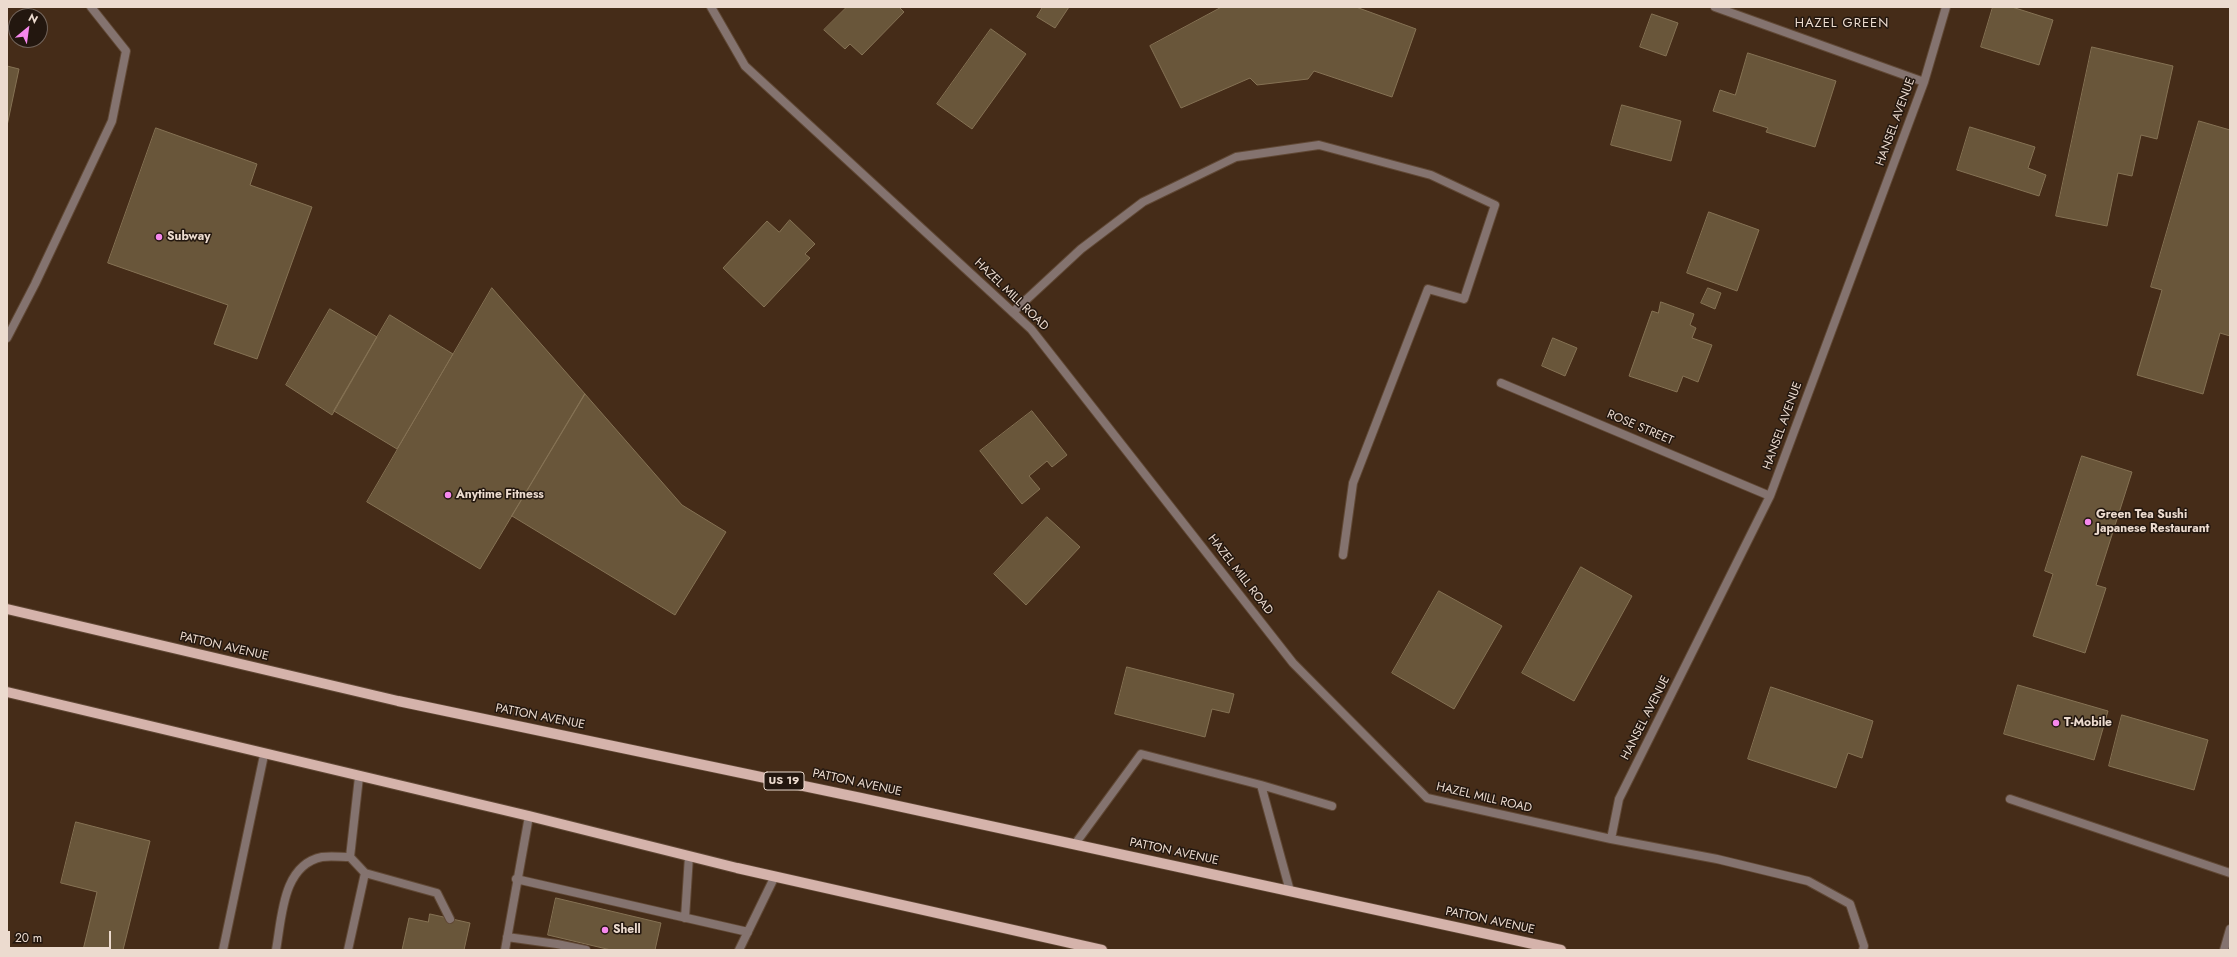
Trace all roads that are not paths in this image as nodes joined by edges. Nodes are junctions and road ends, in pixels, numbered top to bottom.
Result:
1 (91, 7) edge
2 (711, 7) edge
3 (1715, 7) edge
4 (1946, 7) edge
5 (1924, 82) junction
6 (1013, 312) junction
7 (7, 338) edge
8 (1501, 383) dead end
9 (1770, 496) junction
10 (1343, 555) dead end
11 (7, 608) edge
12 (7, 692) edge
13 (264, 755) junction
14 (359, 777) junction
15 (1261, 785) junction
16 (2010, 800) dead end
17 (1332, 806) dead end
18 (529, 816) junction
19 (1611, 839) junction
20 (1075, 844) junction
21 (689, 856) junction
22 (350, 858) junction
23 (365, 873) junction
24 (2230, 873) edge
25 (775, 876) junction
26 (516, 879) junction
27 (1290, 891) junction
28 (685, 918) junction
29 (450, 919) dead end
30 (2230, 929) edge
31 (748, 932) junction
32 (507, 938) junction
33 (556, 947) edge
34 (223, 950) edge
35 (276, 950) edge
36 (348, 950) edge
37 (505, 950) edge
38 (586, 950) edge
39 (739, 950) edge
40 (1102, 950) edge
41 (1562, 950) edge
42 (1864, 950) edge
43 (2224, 950) edge

1 - 7 street
2 - 6 street, HAZEL MILL ROAD
3 - 5 street
4 - 5 street, HANSEL AVENUE
5 - 9 street, HANSEL AVENUE
6 - 10 street
6 - 19 street, HAZEL MILL ROAD
8 - 9 street, ROSE STREET
9 - 19 street, HANSEL AVENUE
11 - 20 main road, PATTON AVENUE / US 19
12 - 13 main road
13 - 14 main road
13 - 34 street
14 - 18 main road
14 - 22 street
15 - 17 street
15 - 20 street
15 - 27 street
16 - 24 street
18 - 21 main road
18 - 26 street
19 - 42 street, HAZEL MILL ROAD
20 - 27 main road, PATTON AVENUE / US 19
21 - 25 main road
21 - 28 street
22 - 23 street
22 - 35 street
23 - 29 street
23 - 36 street
25 - 31 street
25 - 40 main road
26 - 28 street
26 - 32 street
27 - 41 main road, PATTON AVENUE / US 19
28 - 31 street
30 - 43 street
31 - 39 street
32 - 33 street
32 - 37 street
33 - 38 street

